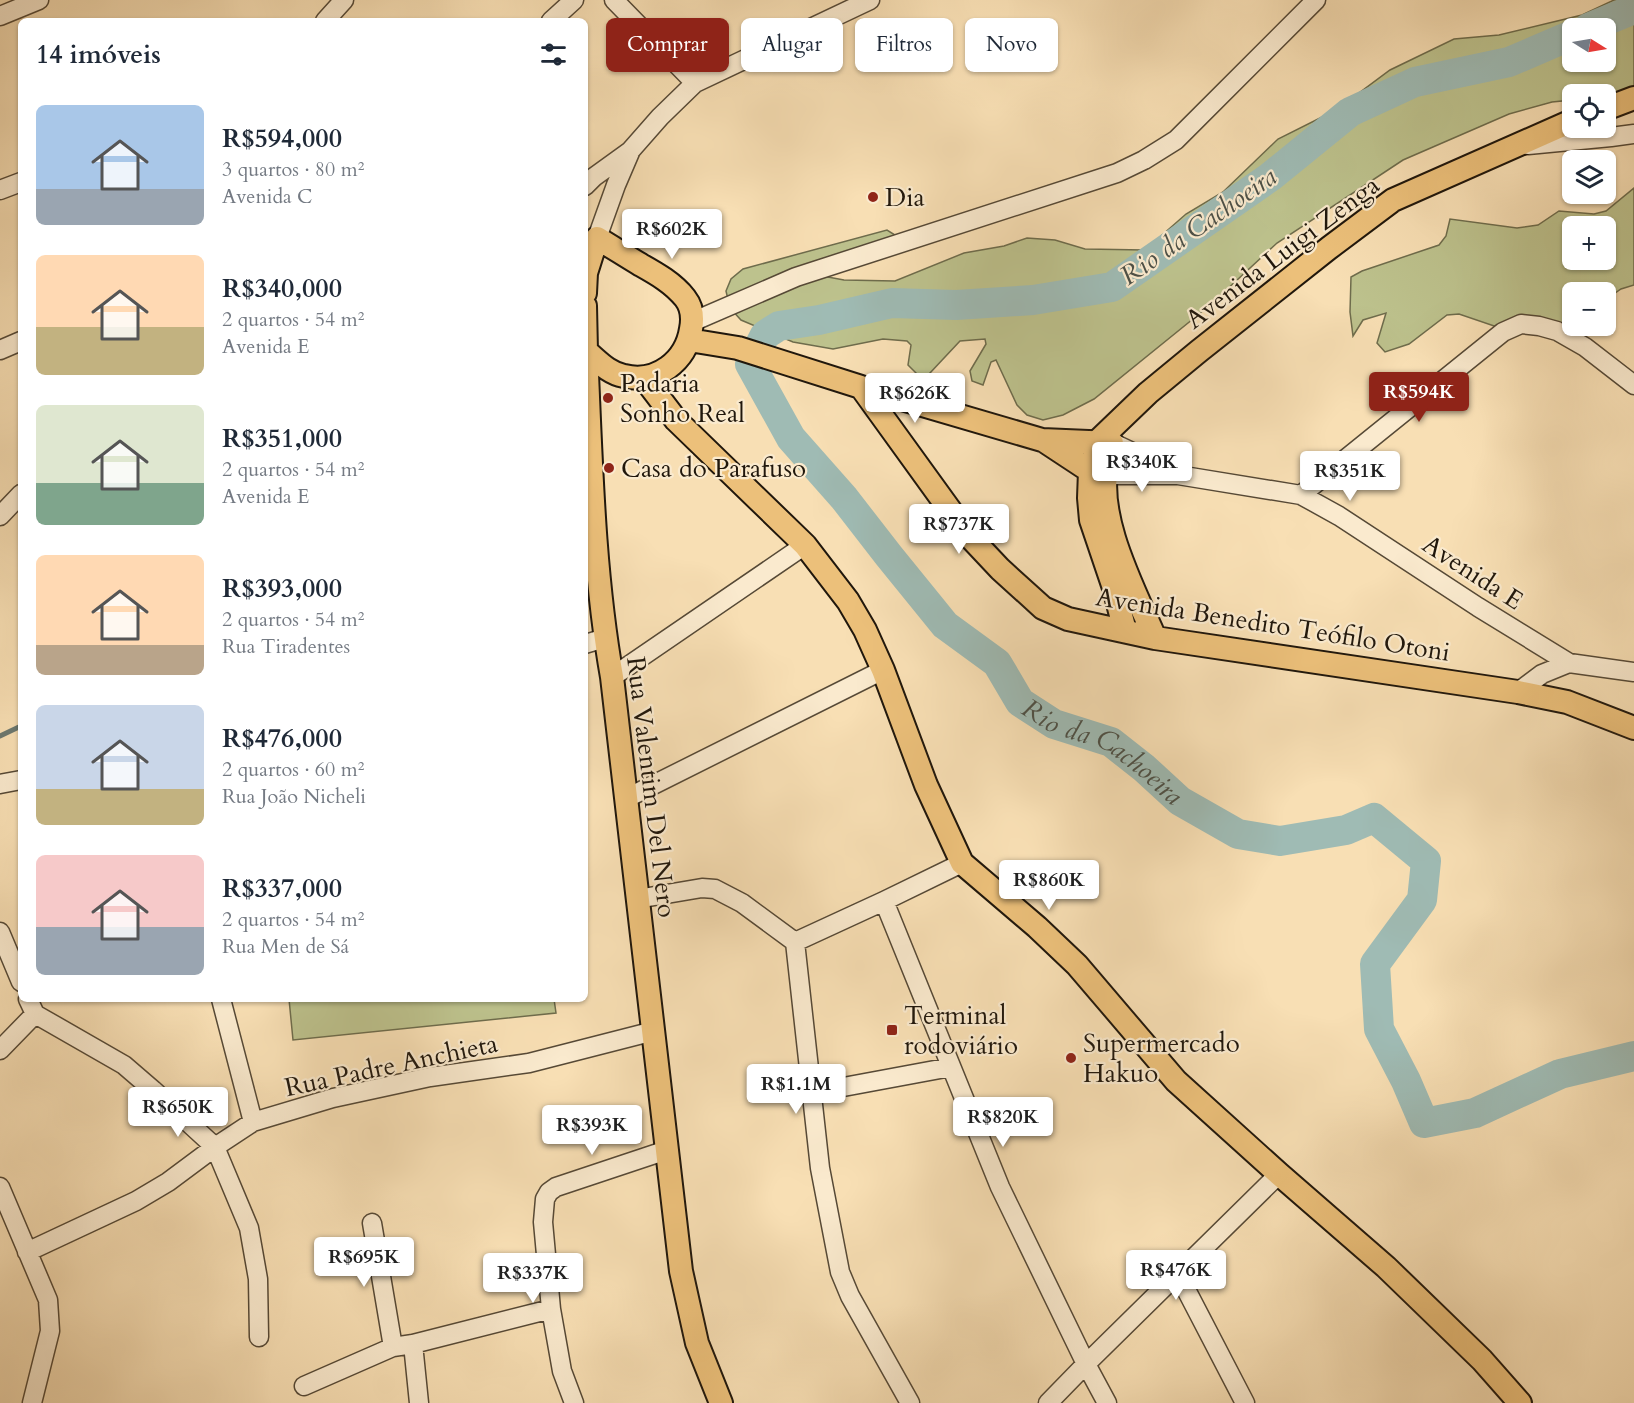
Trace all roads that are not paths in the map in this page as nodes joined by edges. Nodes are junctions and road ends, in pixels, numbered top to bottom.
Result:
1 (39, 0) edge
2 (344, 0) edge
3 (574, 0) edge
4 (614, 0) edge
5 (870, 0) edge
6 (1316, 0) edge
7 (0, 16) edge
8 (328, 18) edge
9 (554, 18) edge
10 (695, 83) junction
11 (1634, 98) edge
12 (1616, 105) edge
13 (1562, 125) edge
14 (1634, 134) edge
15 (1514, 146) junction
16 (631, 150) junction
17 (18, 183) edge
18 (588, 183) edge
19 (0, 190) edge
20 (591, 230) edge
21 (588, 256) edge
22 (691, 331) junction
23 (18, 342) edge
24 (0, 350) edge
25 (588, 353) edge
26 (644, 378) junction
27 (1634, 385) edge
28 (861, 387) junction
29 (588, 393) edge
30 (1107, 438) junction
31 (1042, 440) junction
32 (1097, 473) junction
33 (1179, 474) junction
34 (1301, 495) junction
35 (18, 497) edge
36 (0, 516) edge
37 (805, 545) junction
38 (1125, 631) junction
39 (1155, 638) junction
40 (595, 641) edge
41 (1569, 663) junction
42 (883, 670) junction
43 (1634, 672) edge
44 (612, 678) junction
45 (1518, 692) junction
46 (1634, 728) edge
47 (18, 781) edge
48 (0, 784) edge
49 (625, 798) junction
50 (962, 863) junction
51 (637, 898) junction
52 (884, 901) junction
53 (0, 932) edge
54 (795, 942) junction
55 (18, 975) edge
56 (222, 1002) edge
57 (31, 1006) edge
58 (654, 1031) junction
59 (0, 1050) edge
60 (951, 1067) junction
61 (812, 1093) junction
62 (253, 1122) junction
63 (215, 1147) junction
64 (667, 1150) junction
65 (1279, 1174) junction
66 (0, 1187) edge
67 (372, 1223) dead end
68 (27, 1252) junction
69 (1178, 1274) junction
70 (551, 1309) junction
71 (258, 1337) dead end
72 (413, 1344) junction
73 (393, 1347) junction
74 (1086, 1364) junction
75 (304, 1386) dead end
76 (32, 1403) edge
77 (419, 1403) edge
78 (574, 1403) edge
79 (721, 1403) edge
80 (910, 1403) edge
81 (1048, 1403) edge
82 (1107, 1403) edge
83 (1245, 1403) edge
84 (1520, 1403) edge

1 - 7 street
2 - 8 street
3 - 9 street
4 - 10 street
5 - 10 street
6 - 22 street
10 - 16 street
11 - 12 main road
13 - 15 main road, Avenida Luigi Zenga
14 - 15 street
15 - 30 main road, Avenida Luigi Zenga
16 - 18 street
16 - 20 street
17 - 19 street
20 - 21 main road
20 - 22 main road
22 - 26 main road
22 - 28 main road
23 - 24 street
25 - 26 main road
26 - 37 main road
27 - 34 street
28 - 31 main road
28 - 38 main road, Avenida Benedito Teófilo Otoni
29 - 40 main road, Rua Valentim Del Nero
30 - 31 main road
30 - 32 main road
30 - 33 street, Avenida E
31 - 32 main road
32 - 33 street, Avenida E
32 - 38 main road
32 - 39 main road
33 - 34 street, Avenida E
34 - 41 street, Avenida E
35 - 36 street
37 - 42 main road
37 - 44 street
38 - 39 main road, Avenida Benedito Teófilo Otoni
39 - 45 main road, Avenida Benedito Teófilo Otoni
40 - 44 main road, Rua Valentim Del Nero
41 - 43 street
41 - 45 street
42 - 49 street
42 - 50 main road
44 - 49 main road, Rua Valentim Del Nero
45 - 46 main road, Avenida Benedito Teófilo Otoni
47 - 48 street
49 - 51 main road, Rua Valentim Del Nero
50 - 52 street
50 - 65 main road
51 - 54 street
51 - 58 main road, Rua Valentim Del Nero
52 - 54 street
52 - 60 street
53 - 55 street
54 - 61 street
56 - 62 street
57 - 59 street
57 - 63 street
58 - 62 street, Rua Padre Anchieta
58 - 64 main road, Rua Valentim Del Nero
60 - 61 street
60 - 74 street
61 - 80 street
62 - 63 street, Rua Padre Anchieta
63 - 68 street, Rua Padre Anchieta
63 - 71 street
64 - 70 street
64 - 79 main road, Rua Valentim Del Nero
65 - 69 street
65 - 84 main road
66 - 68 street
67 - 73 street
68 - 76 street
69 - 74 street
69 - 83 street
70 - 72 street
70 - 78 street
72 - 73 street
72 - 77 street
73 - 75 street
74 - 81 street
74 - 82 street

